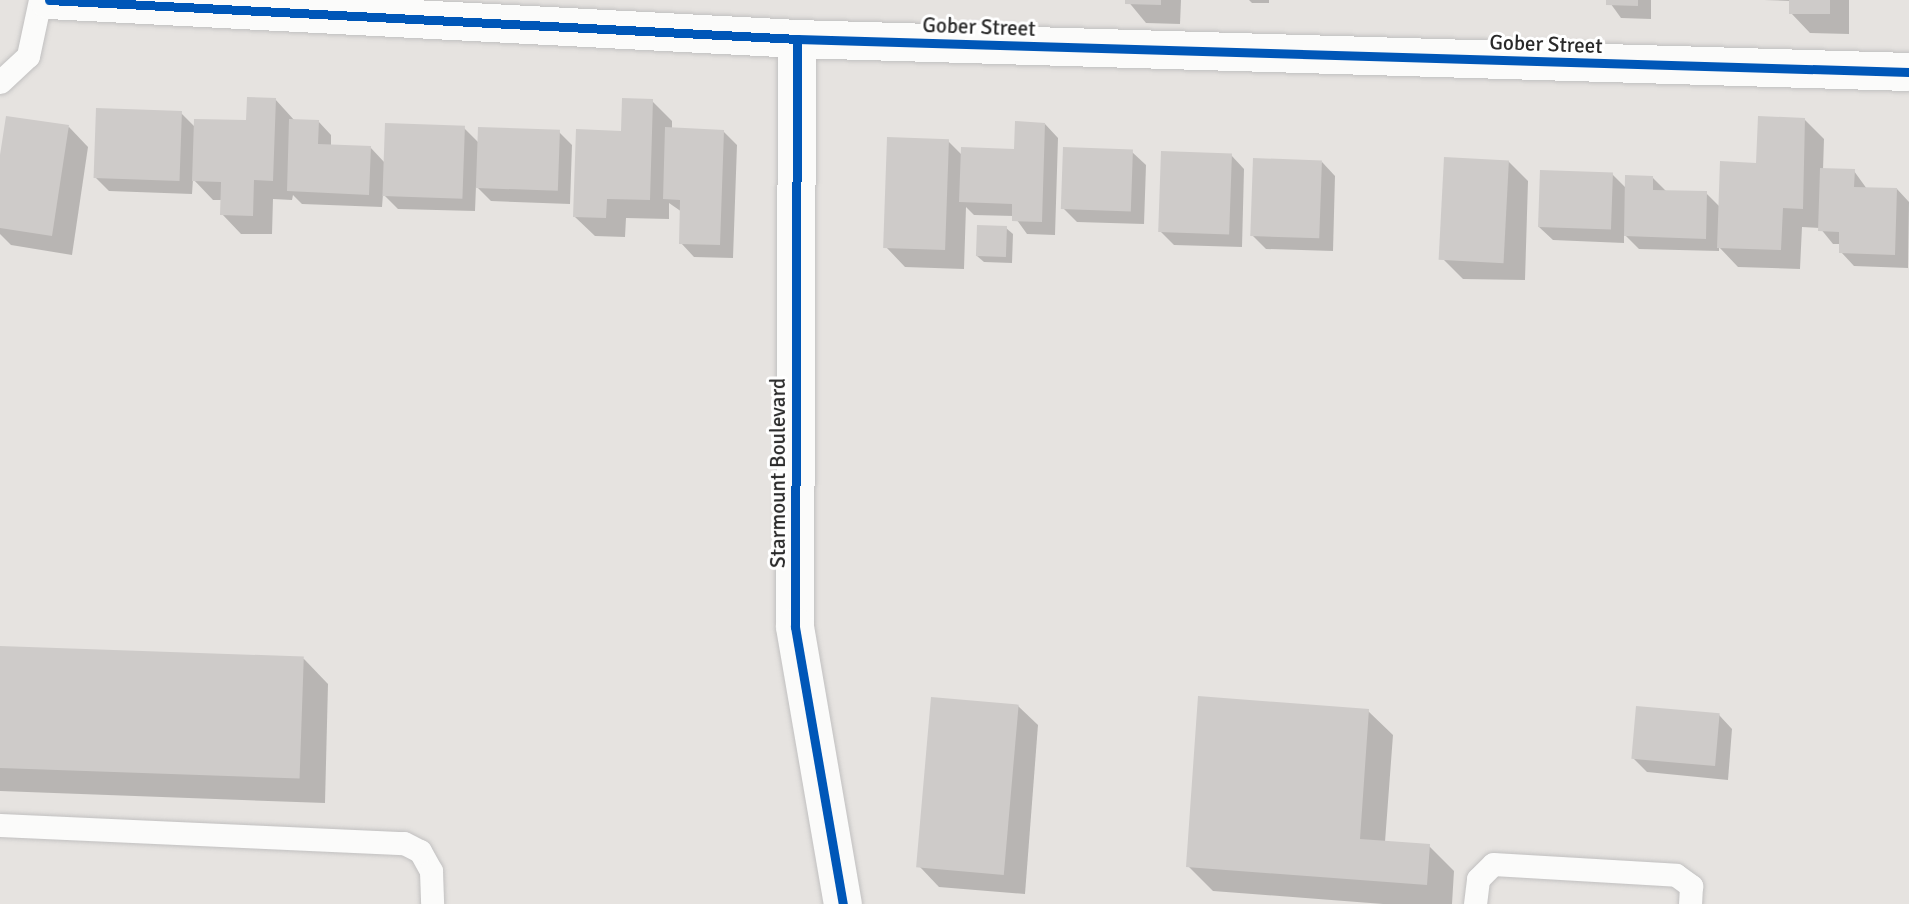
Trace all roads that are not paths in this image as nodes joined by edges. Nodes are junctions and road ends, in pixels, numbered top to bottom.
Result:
1 (40, 0) edge
2 (49, 0) edge
3 (797, 39) junction
4 (1909, 72) edge
5 (0, 82) edge
6 (0, 825) edge
7 (432, 904) edge
8 (843, 904) edge
9 (1475, 904) edge
10 (1690, 904) edge

1 - 5 lane
2 - 3 street, Gober Street
3 - 4 street, Gober Street
3 - 8 street, Starmount Boulevard
6 - 7 lane
9 - 10 lane

